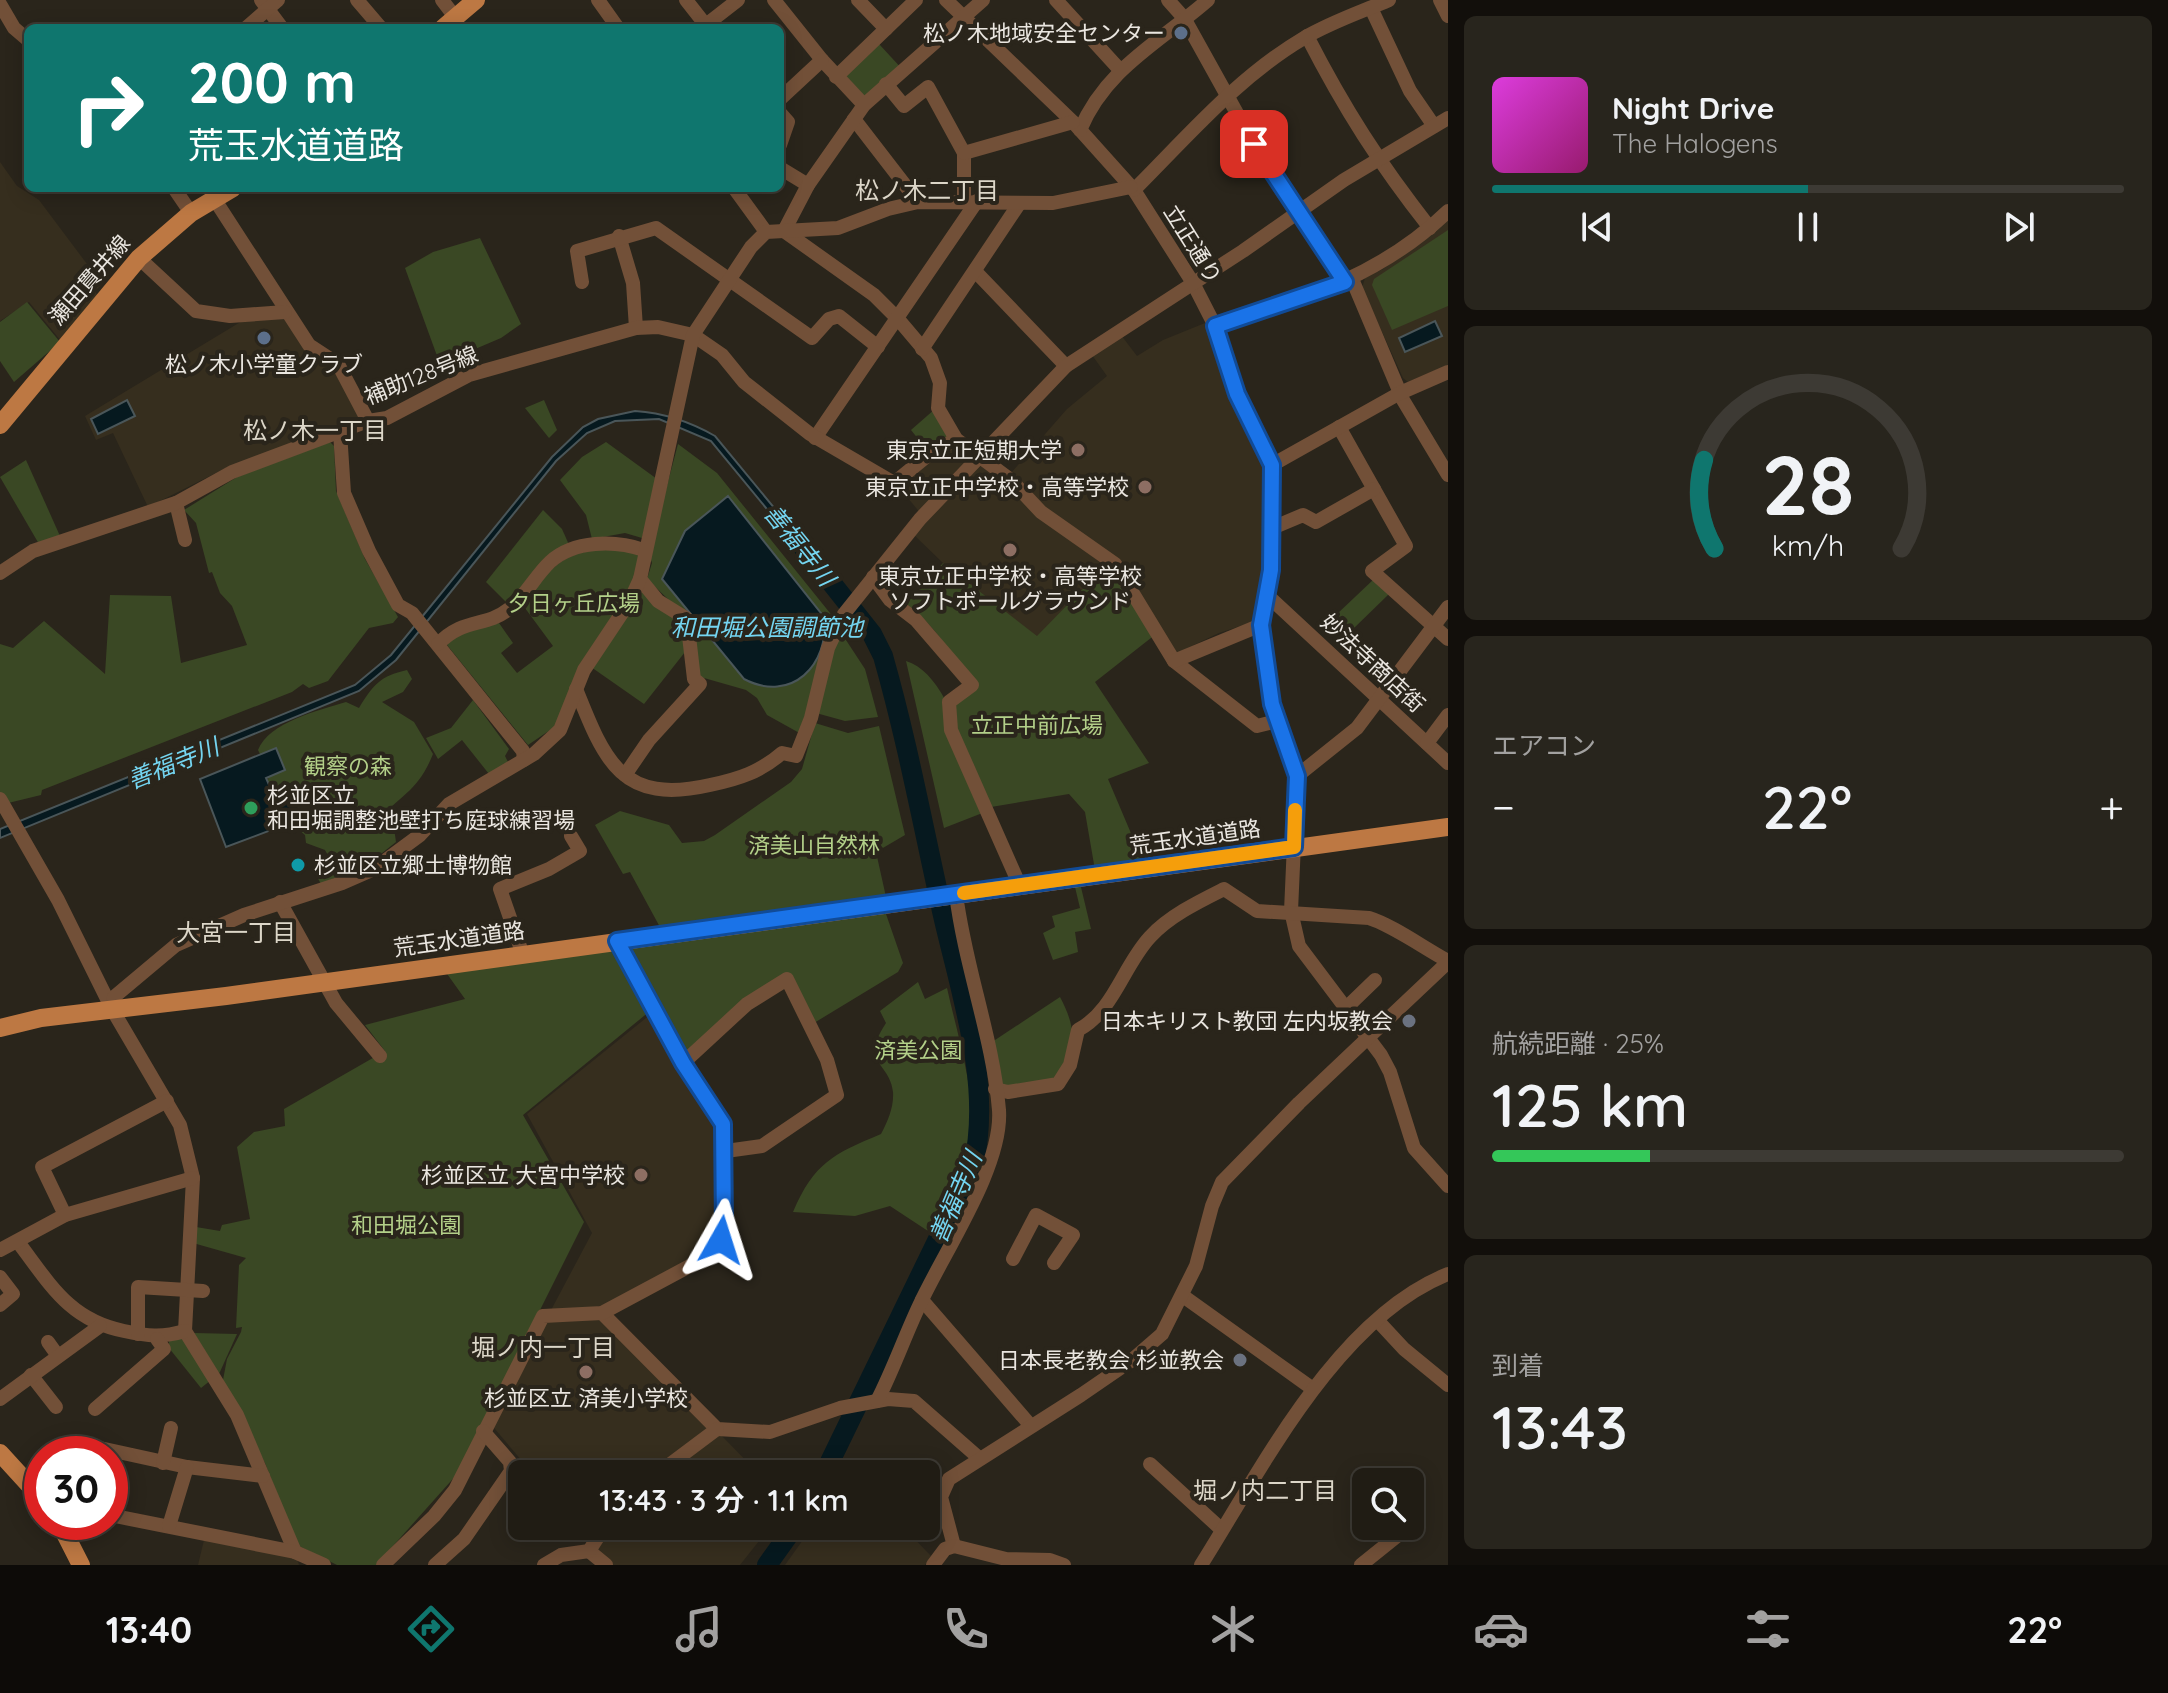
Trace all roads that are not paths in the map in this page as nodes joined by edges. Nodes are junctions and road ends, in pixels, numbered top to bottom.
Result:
1 (357, 0) edge
2 (442, 0) edge
3 (476, 0) edge
4 (598, 0) edge
5 (686, 0) edge
6 (738, 0) edge
7 (774, 0) edge
8 (858, 0) edge
9 (916, 0) edge
10 (946, 0) edge
11 (983, 0) edge
12 (1056, 0) edge
13 (1168, 0) edge
14 (1208, 0) edge
15 (1389, 0) edge
16 (1440, 0) edge
17 (269, 3) edge
18 (0, 4) edge
19 (1371, 8) junction
20 (963, 16) junction
21 (1448, 16) edge
22 (1184, 18) junction
23 (449, 22) edge
24 (250, 24) edge
25 (280, 24) edge
26 (378, 24) edge
27 (615, 24) edge
28 (703, 24) edge
29 (709, 24) edge
30 (886, 29) junction
31 (1307, 36) junction
32 (24, 37) edge
33 (822, 60) junction
34 (1120, 70) junction
35 (836, 77) junction
36 (886, 84) junction
37 (784, 95) edge
38 (1226, 96) junction
39 (864, 105) junction
40 (1448, 118) edge
41 (854, 119) junction
42 (1077, 126) junction
43 (1434, 126) junction
44 (964, 153) junction
45 (1376, 160) junction
46 (784, 170) edge
47 (808, 185) junction
48 (1133, 189) junction
49 (177, 192) edge
50 (227, 192) edge
51 (737, 192) edge
52 (215, 200) junction
53 (970, 200) junction
54 (918, 202) junction
55 (1019, 204) junction
56 (1448, 211) edge
57 (191, 213) junction
58 (1298, 213) junction
59 (1430, 228) junction
60 (784, 231) junction
61 (766, 232) junction
62 (619, 236) junction
63 (139, 258) junction
64 (975, 271) junction
65 (730, 278) junction
66 (1348, 280) junction
67 (582, 282) dead end
68 (1193, 283) junction
69 (285, 312) junction
70 (898, 319) junction
71 (1215, 326) junction
72 (636, 328) junction
73 (693, 335) junction
74 (878, 347) junction
75 (922, 349) junction
76 (1066, 366) junction
77 (1448, 372) edge
78 (1400, 393) junction
79 (368, 421) junction
80 (0, 425) edge
81 (1339, 427) junction
82 (340, 432) junction
83 (815, 438) junction
84 (956, 439) junction
85 (979, 458) junction
86 (1272, 465) junction
87 (1448, 475) edge
88 (1374, 489) junction
89 (176, 503) junction
90 (1272, 528) junction
91 (185, 540) dead end
92 (644, 550) junction
93 (0, 573) edge
94 (873, 577) junction
95 (640, 579) junction
96 (1268, 596) junction
97 (1448, 607) edge
98 (1261, 625) junction
99 (1433, 627) junction
100 (433, 639) junction
101 (1448, 639) edge
102 (1174, 661) junction
103 (576, 689) junction
104 (1379, 699) junction
105 (1448, 715) edge
106 (1277, 721) junction
107 (1427, 743) junction
108 (524, 760) junction
109 (1448, 763) edge
110 (625, 775) junction
111 (1297, 776) junction
112 (0, 799) edge
113 (1448, 827) edge
114 (571, 836) dead end
115 (1294, 847) junction
116 (1020, 886) junction
117 (953, 895) junction
118 (280, 902) junction
119 (1291, 911) junction
120 (617, 941) junction
121 (523, 955) junction
122 (1448, 961) edge
123 (1375, 980) dead end
124 (324, 982) junction
125 (1346, 1008) junction
126 (112, 1009) junction
127 (0, 1028) edge
128 (1370, 1038) junction
129 (380, 1056) dead end
130 (683, 1063) junction
131 (995, 1089) junction
132 (167, 1101) junction
133 (726, 1151) junction
134 (193, 1178) junction
135 (1448, 1186) edge
136 (65, 1215) junction
137 (18, 1242) junction
138 (0, 1250) edge
139 (1013, 1259) dead end
140 (1054, 1263) dead end
141 (1448, 1274) edge
142 (0, 1277) edge
143 (185, 1289) junction
144 (203, 1291) dead end
145 (1183, 1296) junction
146 (922, 1300) junction
147 (0, 1305) edge
148 (602, 1313) junction
149 (1378, 1321) junction
150 (100, 1326) junction
151 (185, 1331) junction
152 (138, 1334) junction
153 (157, 1339) junction
154 (48, 1342) dead end
155 (58, 1356) junction
156 (31, 1375) junction
157 (1448, 1385) edge
158 (1313, 1389) junction
159 (0, 1399) edge
160 (874, 1402) junction
161 (56, 1407) dead end
162 (95, 1409) dead end
163 (1031, 1426) junction
164 (171, 1428) dead end
165 (717, 1429) junction
166 (483, 1431) junction
167 (0, 1453) edge
168 (128, 1455) edge
169 (979, 1458) junction
170 (676, 1460) edge
171 (163, 1463) junction
172 (1150, 1464) dead end
173 (187, 1467) junction
174 (263, 1476) junction
175 (24, 1479) edge
176 (942, 1508) joint
177 (128, 1518) edge
178 (169, 1526) junction
179 (1221, 1529) junction
180 (68, 1540) edge
181 (596, 1540) edge
182 (1392, 1540) edge
183 (954, 1546) junction
184 (589, 1551) junction
185 (301, 1557) edge
186 (81, 1565) edge
187 (324, 1565) edge
188 (383, 1565) edge
189 (435, 1565) edge
190 (544, 1565) edge
191 (606, 1565) edge
192 (933, 1565) edge
193 (1064, 1565) edge
194 (1201, 1565) edge
195 (1361, 1565) edge

1 - 26 street
2 - 23 street
3 - 23 main road
4 - 27 street
5 - 28 street
6 - 29 street
7 - 33 street
8 - 30 street
9 - 30 street
10 - 20 street, 立正通り
11 - 20 street
12 - 34 street
13 - 22 street
14 - 22 street
15 - 19 street
16 - 21 street
17 - 24 street
17 - 25 street
18 - 32 street
19 - 31 street
19 - 43 street
20 - 36 street
20 - 42 street, 立正通り
22 - 34 street
22 - 38 street
30 - 35 street
31 - 38 street
31 - 45 street
33 - 35 street
33 - 37 street
34 - 42 street
35 - 39 street
36 - 39 street
36 - 44 street
38 - 48 street
38 - 58 street
39 - 41 street
40 - 43 street
41 - 47 street
41 - 54 street
42 - 44 street
42 - 48 street, 立正通り
43 - 45 street
44 - 53 street
45 - 58 street
45 - 59 street
46 - 47 street
47 - 60 street
48 - 55 street
48 - 68 street, 立正通り
49 - 57 street
50 - 52 main road, 瀬田貫井線
51 - 61 street
52 - 57 main road, 瀬田貫井線
52 - 69 street
53 - 54 street
53 - 55 street
53 - 70 street
54 - 60 street
55 - 64 street
56 - 59 street
57 - 63 main road, 瀬田貫井線
58 - 66 street
58 - 68 street
59 - 66 street
60 - 61 street
60 - 70 street
61 - 65 street
62 - 65 street
62 - 67 street
62 - 72 street
63 - 69 street
63 - 80 main road, 瀬田貫井線
64 - 75 street
64 - 76 street
65 - 73 street
65 - 74 street
66 - 71 street
66 - 78 street
68 - 71 street, 立正通り
68 - 76 street
69 - 79 street
70 - 74 street
70 - 75 street
71 - 86 street, 立正通り
72 - 73 street, 補助128号線
72 - 79 street, 補助128号線
73 - 83 street
73 - 92 street
74 - 83 street
75 - 84 street
76 - 85 street
77 - 78 street
78 - 81 street
78 - 87 street
79 - 82 street, 補助128号線
81 - 86 street
81 - 88 street
82 - 89 street, 補助128号線
82 - 100 street
83 - 84 street
84 - 85 street
85 - 94 street
85 - 102 street
86 - 90 street, 立正通り
88 - 90 street
88 - 99 street
89 - 91 street
89 - 93 street, 補助128号線
90 - 96 street, 立正通り
92 - 95 street
92 - 100 street
94 - 110 street
94 - 116 street
95 - 103 street
95 - 110 street
96 - 98 street, 立正通り
96 - 104 street, 妙法寺商店街
97 - 99 street
98 - 102 street
98 - 106 street, 立正通り
99 - 101 street
99 - 104 street
100 - 108 street
102 - 106 street
103 - 108 street
103 - 110 street
104 - 107 street, 妙法寺商店街
104 - 111 street
105 - 107 street
106 - 111 street, 立正通り
107 - 109 street, 妙法寺商店街
108 - 118 street
111 - 115 street
112 - 126 street
113 - 115 main road, 荒玉水道道路
114 - 121 street
115 - 116 main road, 荒玉水道道路
115 - 119 street
116 - 117 main road, 荒玉水道道路
117 - 120 main road, 荒玉水道道路
117 - 131 street
118 - 124 street
118 - 126 street
119 - 122 street
119 - 125 street
119 - 131 street
120 - 121 main road, 荒玉水道道路
120 - 130 street
121 - 124 main road, 荒玉水道道路
122 - 128 street
123 - 125 street
124 - 126 main road, 荒玉水道道路
124 - 129 street
125 - 128 street
126 - 127 main road, 荒玉水道道路
126 - 132 street
128 - 135 street
128 - 145 street
130 - 133 street
130 - 133 street
131 - 146 street
132 - 134 street
132 - 136 street
133 - 148 street
134 - 136 street
134 - 143 street
136 - 137 street
137 - 138 street
137 - 150 street
139 - 140 street
141 - 149 street
142 - 147 street
143 - 144 street
143 - 151 street
143 - 152 street
145 - 158 street
145 - 163 street
146 - 160 street
146 - 163 street
148 - 165 street
148 - 166 street
149 - 157 street
149 - 158 street
150 - 152 street
150 - 155 street
151 - 153 street
151 - 174 street
152 - 153 street
153 - 162 street
154 - 155 street
155 - 156 street
156 - 159 street
156 - 161 street
158 - 179 street
160 - 165 street
160 - 169 street
163 - 169 street
164 - 171 street
165 - 170 street
166 - 188 street
166 - 189 street
167 - 175 main road
168 - 171 street
169 - 176 street
171 - 173 street
172 - 179 street
173 - 174 street
173 - 178 street
174 - 185 street
176 - 183 street
177 - 178 street
178 - 185 street
179 - 194 street
180 - 186 main road
181 - 184 street
182 - 195 street
183 - 192 street
183 - 193 street
184 - 190 street
184 - 191 street
185 - 187 street

